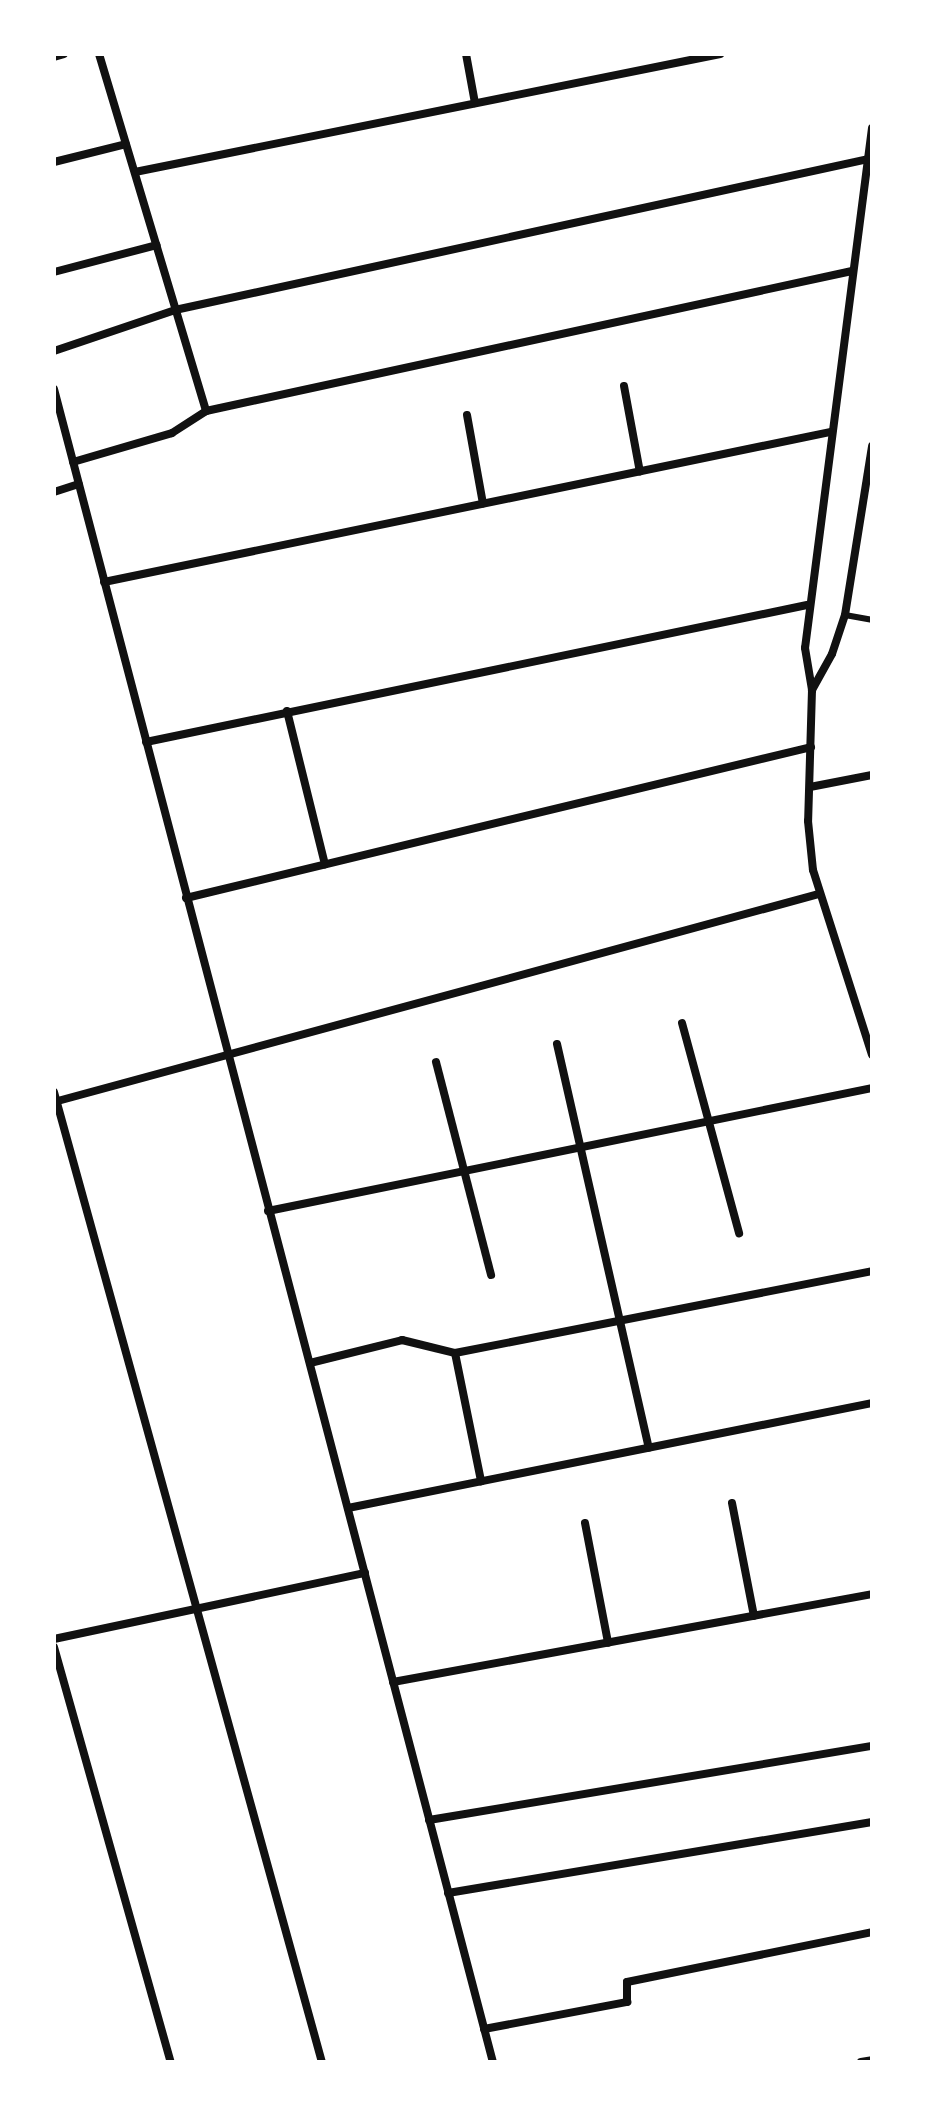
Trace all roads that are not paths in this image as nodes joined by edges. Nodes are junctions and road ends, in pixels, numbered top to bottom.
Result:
1 (64, 54) edge
2 (99, 54) edge
3 (466, 54) edge
4 (720, 54) edge
5 (54, 57) edge
6 (475, 103) junction
7 (872, 128) edge
8 (126, 144) junction
9 (868, 159) junction
10 (54, 162) edge
11 (135, 172) junction
12 (157, 245) junction
13 (852, 271) junction
14 (54, 272) edge
15 (175, 310) junction
16 (54, 351) edge
17 (624, 386) dead end
18 (54, 389) edge
19 (206, 411) junction
20 (467, 415) dead end
21 (830, 432) junction
22 (872, 446) edge
23 (73, 462) junction
24 (640, 472) junction
25 (79, 484) junction
26 (54, 492) edge
27 (483, 504) junction
28 (104, 582) junction
29 (807, 605) junction
30 (845, 615) junction
31 (872, 620) edge
32 (812, 690) junction
33 (287, 711) junction
34 (146, 742) junction
35 (811, 747) junction
36 (872, 775) edge
37 (810, 787) junction
38 (325, 864) junction
39 (819, 894) junction
40 (186, 898) junction
41 (682, 1023) dead end
42 (869, 1027) edge
43 (557, 1044) dead end
44 (226, 1054) junction
45 (872, 1055) edge
46 (436, 1062) dead end
47 (872, 1088) edge
48 (55, 1099) edge
49 (708, 1121) junction
50 (580, 1147) junction
51 (464, 1170) junction
52 (268, 1211) junction
53 (739, 1233) dead end
54 (872, 1271) edge
55 (491, 1275) dead end
56 (620, 1320) junction
57 (455, 1353) junction
58 (310, 1363) junction
59 (872, 1403) edge
60 (649, 1448) junction
61 (481, 1481) junction
62 (732, 1503) dead end
63 (348, 1508) junction
64 (585, 1523) dead end
65 (365, 1573) junction
66 (872, 1594) edge
67 (197, 1609) junction
68 (754, 1616) junction
69 (54, 1639) edge
70 (608, 1643) junction
71 (54, 1647) edge
72 (393, 1682) junction
73 (872, 1746) edge
74 (429, 1820) junction
75 (872, 1822) edge
76 (448, 1893) junction
77 (872, 1932) edge
78 (484, 2029) junction
79 (872, 2060) edge
80 (171, 2062) edge
81 (322, 2062) edge
82 (493, 2062) edge
83 (861, 2062) edge

1 - 5 street
2 - 8 street
3 - 6 street
4 - 6 street
6 - 11 street
7 - 9 street
8 - 10 street
8 - 11 street
9 - 13 street
9 - 15 street
11 - 12 street
12 - 14 street
12 - 15 street
13 - 19 street
13 - 21 street
15 - 16 street
15 - 19 street
17 - 24 street
18 - 23 street
19 - 23 street
20 - 27 street
21 - 24 street
21 - 29 street
22 - 30 street
23 - 25 street
24 - 27 street
25 - 26 street
25 - 28 street
27 - 28 street
28 - 34 street
29 - 32 street
29 - 33 street
30 - 31 lane
30 - 32 street
32 - 35 street
33 - 34 street
33 - 38 street
34 - 40 street
35 - 37 street
35 - 38 street
36 - 37 street
37 - 39 street
38 - 40 street
39 - 42 street
39 - 44 street
40 - 44 street
41 - 49 street
42 - 45 street
43 - 50 street
44 - 48 street
44 - 52 street
46 - 51 street
47 - 49 street
48 - 67 street
49 - 50 street
49 - 53 street
50 - 51 street
50 - 56 street
51 - 52 street
51 - 55 street
52 - 58 street
54 - 56 street
56 - 57 street
56 - 60 street
57 - 58 street
57 - 61 street
58 - 63 street
59 - 60 street
60 - 61 street
61 - 63 street
62 - 68 street
63 - 65 street
64 - 70 street
65 - 67 street
65 - 72 street
66 - 68 street
67 - 69 street
67 - 81 street
68 - 70 street
70 - 72 street
71 - 80 street
72 - 74 street
73 - 74 street
74 - 76 street
75 - 76 street
76 - 78 street
77 - 78 street
78 - 82 street
79 - 83 street

